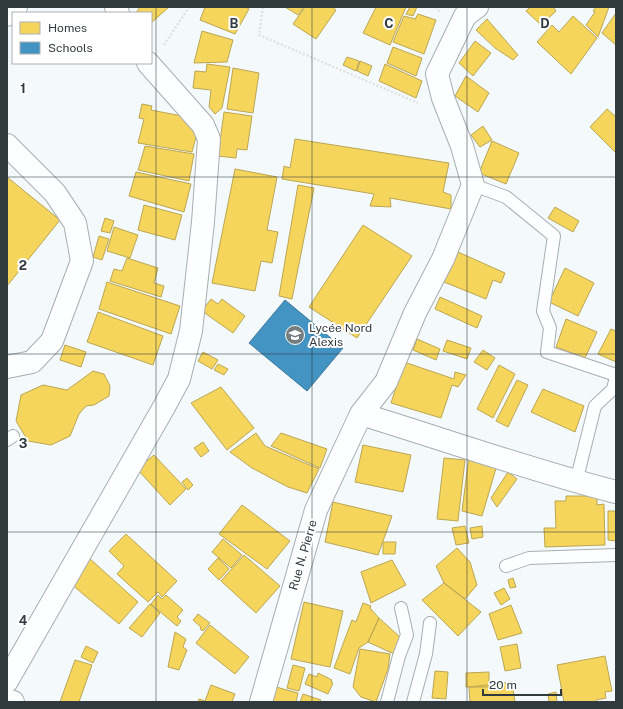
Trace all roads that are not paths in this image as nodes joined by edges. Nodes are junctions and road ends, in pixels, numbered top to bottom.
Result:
1 (16, 7) edge
2 (477, 7) edge
3 (7, 15) edge
4 (149, 64) edge
5 (7, 145) edge
6 (474, 185) junction
7 (7, 368) edge
8 (616, 376) edge
9 (361, 414) junction
10 (576, 482) junction
11 (616, 492) edge
12 (616, 556) edge
13 (506, 566) dead end
14 (401, 608) dead end
15 (430, 623) dead end
16 (7, 681) edge
17 (7, 700) edge
18 (13, 702) edge
19 (261, 702) edge
20 (387, 702) edge
21 (413, 702) edge

1 - 3 street
2 - 6 street
4 - 16 street
5 - 7 street
6 - 8 lane
6 - 9 street, Rue N. Pierre
8 - 10 lane
9 - 10 street
9 - 19 street, Rue N. Pierre
10 - 11 street
12 - 13 lane
14 - 20 lane
15 - 21 lane
17 - 18 street

